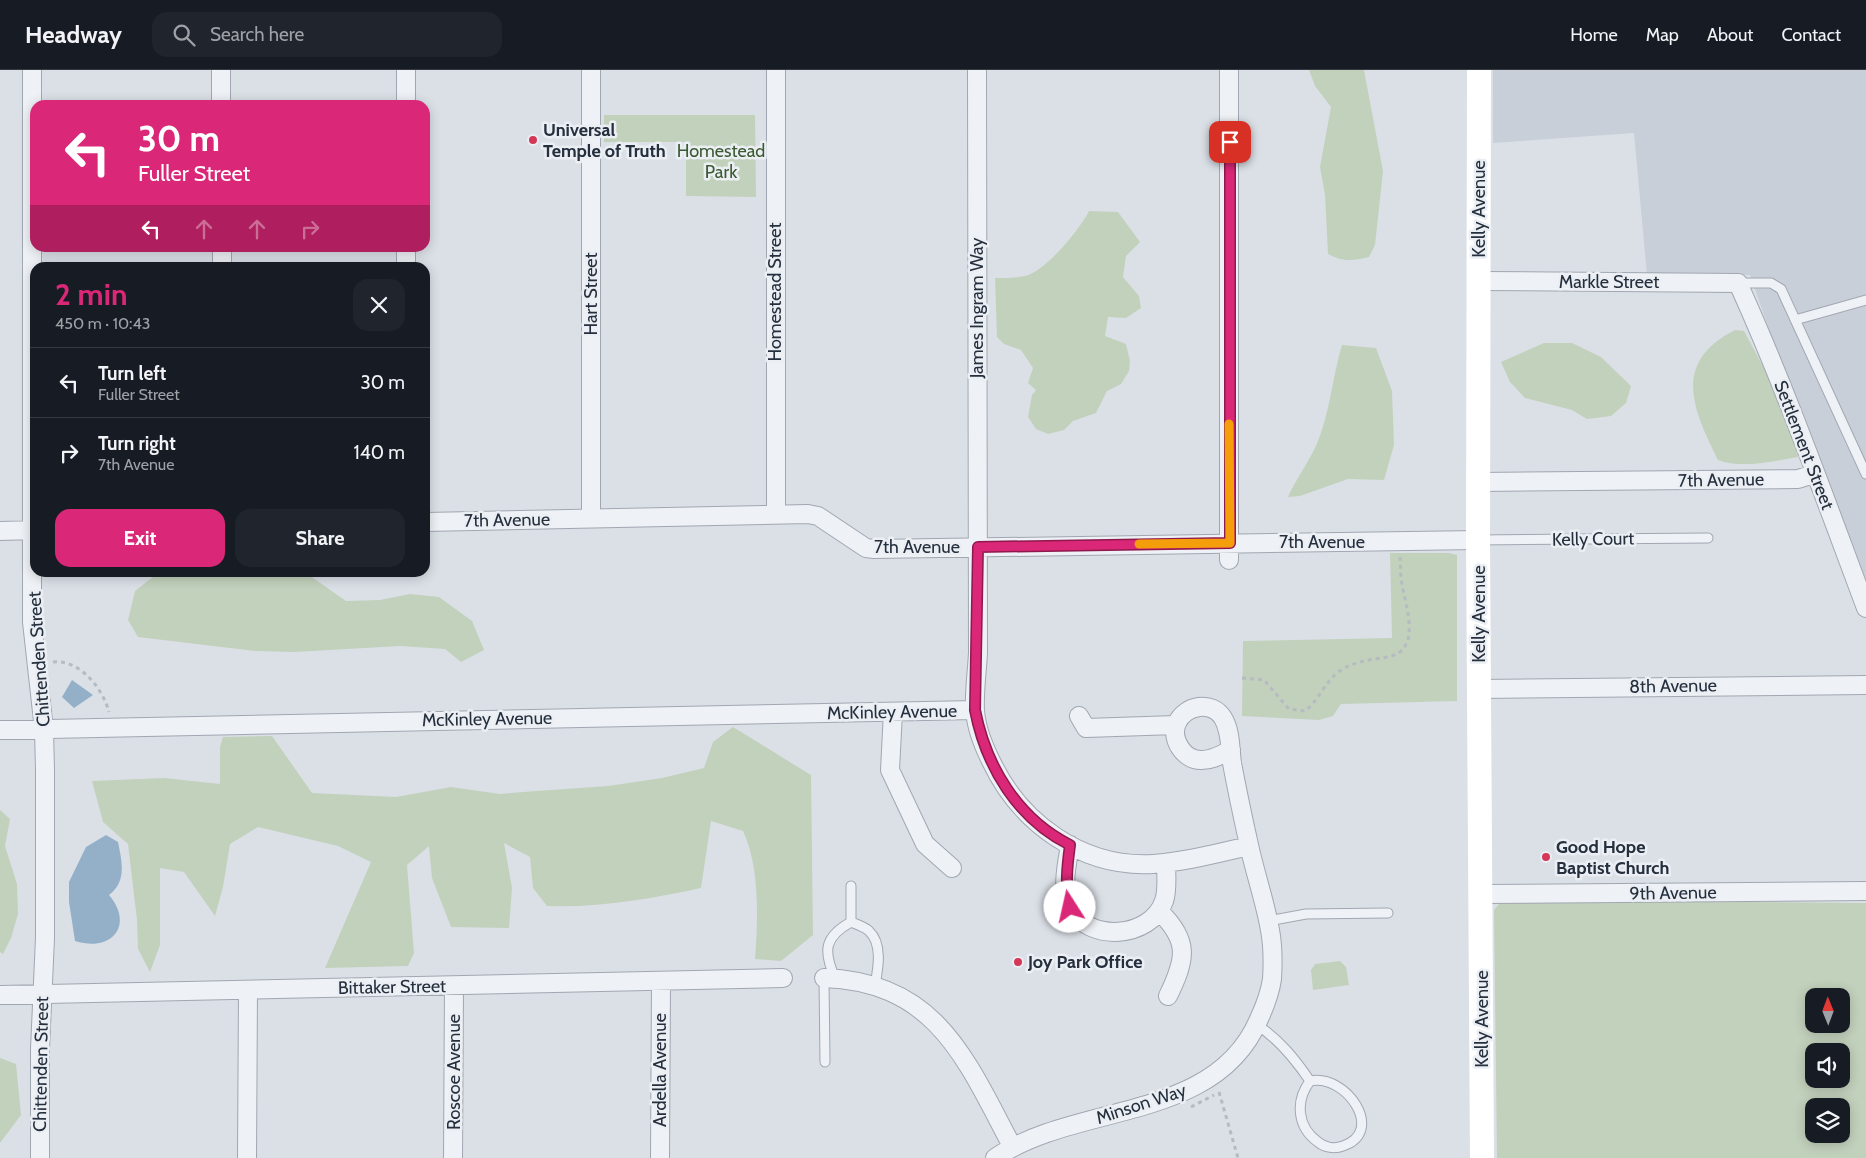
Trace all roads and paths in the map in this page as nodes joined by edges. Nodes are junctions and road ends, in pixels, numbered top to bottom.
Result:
1 (32, 70) edge
2 (221, 70) edge
3 (406, 70) edge
4 (591, 70) edge
5 (776, 70) edge
6 (977, 70) edge
7 (1229, 70) edge
8 (1479, 70) edge
9 (32, 100) edge
10 (221, 100) edge
11 (406, 100) edge
12 (1480, 281) junction
13 (1738, 283) junction
14 (1866, 300) edge
15 (1795, 320) junction
16 (1814, 474) junction
17 (1866, 474) edge
18 (1478, 482) junction
19 (776, 514) junction
20 (591, 518) junction
21 (430, 522) edge
22 (0, 530) edge
23 (30, 530) edge
24 (1708, 538) dead end
25 (1478, 540) junction
26 (978, 547) junction
27 (1229, 551) junction
28 (1400, 554) dead end
29 (33, 577) edge
30 (1866, 608) edge
31 (47, 663) dead end
32 (1242, 678) dead end
33 (1866, 684) edge
34 (1479, 689) junction
35 (975, 710) junction
36 (892, 712) junction
37 (109, 714) dead end
38 (1079, 716) dead end
39 (1176, 724) junction
40 (0, 730) edge
41 (44, 730) junction
42 (1231, 750) junction
43 (1070, 845) junction
44 (1249, 846) junction
45 (1166, 863) junction
46 (952, 868) dead end
47 (851, 886) dead end
48 (1866, 891) edge
49 (1481, 894) junction
50 (1159, 911) junction
51 (1388, 913) dead end
52 (1268, 921) junction
53 (851, 922) junction
54 (783, 978) dead end
55 (830, 978) junction
56 (661, 982) junction
57 (874, 985) junction
58 (454, 986) junction
59 (248, 991) junction
60 (0, 995) edge
61 (42, 995) junction
62 (1168, 996) dead end
63 (1257, 1025) junction
64 (825, 1062) dead end
65 (1310, 1081) junction
66 (1219, 1092) dead end
67 (1012, 1146) junction
68 (40, 1158) edge
69 (247, 1158) edge
70 (453, 1158) edge
71 (660, 1158) edge
72 (995, 1158) edge
73 (1238, 1158) edge
74 (1482, 1158) edge

1 - 9 street, Chittenden Street
2 - 10 street
3 - 11 street
4 - 20 street, Hart Street
5 - 19 street, Homestead Street
6 - 26 street, James Ingram Way
7 - 27 street
8 - 12 main road, Kelly Avenue
12 - 13 street, Markle Street
12 - 18 main road, Kelly Avenue
13 - 15 lane
13 - 16 street, Settlement Street
14 - 15 lane
15 - 17 lane
16 - 18 street, 7th Avenue
16 - 30 street, Settlement Street
18 - 25 main road, Kelly Avenue
19 - 20 street, 7th Avenue
19 - 26 street, 7th Avenue
20 - 21 street, 7th Avenue
22 - 23 street
24 - 25 lane, Kelly Court
25 - 27 street, 7th Avenue
25 - 34 main road, Kelly Avenue
26 - 27 street, 7th Avenue
26 - 35 street, James Ingram Way
28 - 32 path
29 - 41 street, Chittenden Street
31 - 37 path
33 - 34 street, 8th Avenue
34 - 49 main road, Kelly Avenue
35 - 36 street, McKinley Avenue
35 - 43 street, James Ingram Way
36 - 41 street, McKinley Avenue
36 - 46 street
38 - 39 street
39 - 42 street
39 - 42 street, Minson Way
40 - 41 street, McKinley Avenue
41 - 61 street, Chittenden Street
42 - 44 street, Minson Way
43 - 45 street, James Ingram Way
43 - 50 street
44 - 45 street, James Ingram Way
44 - 52 street, Minson Way
45 - 50 street
47 - 53 lane
48 - 49 street, 9th Avenue
49 - 74 main road, Kelly Avenue
50 - 62 street
51 - 52 lane
52 - 63 street, Minson Way
53 - 55 lane
53 - 57 lane
54 - 56 street, Bittaker Street
55 - 57 street
55 - 64 lane
56 - 58 street, Bittaker Street
56 - 71 street, Ardella Avenue
57 - 67 street
58 - 59 street, Bittaker Street
58 - 70 street, Roscoe Avenue
59 - 61 street, Bittaker Street
59 - 69 street
60 - 61 street, Bittaker Street
61 - 68 street, Chittenden Street
63 - 65 lane
63 - 67 street, Minson Way
65 - 65 lane
66 - 73 path
67 - 72 street, Minson Way

